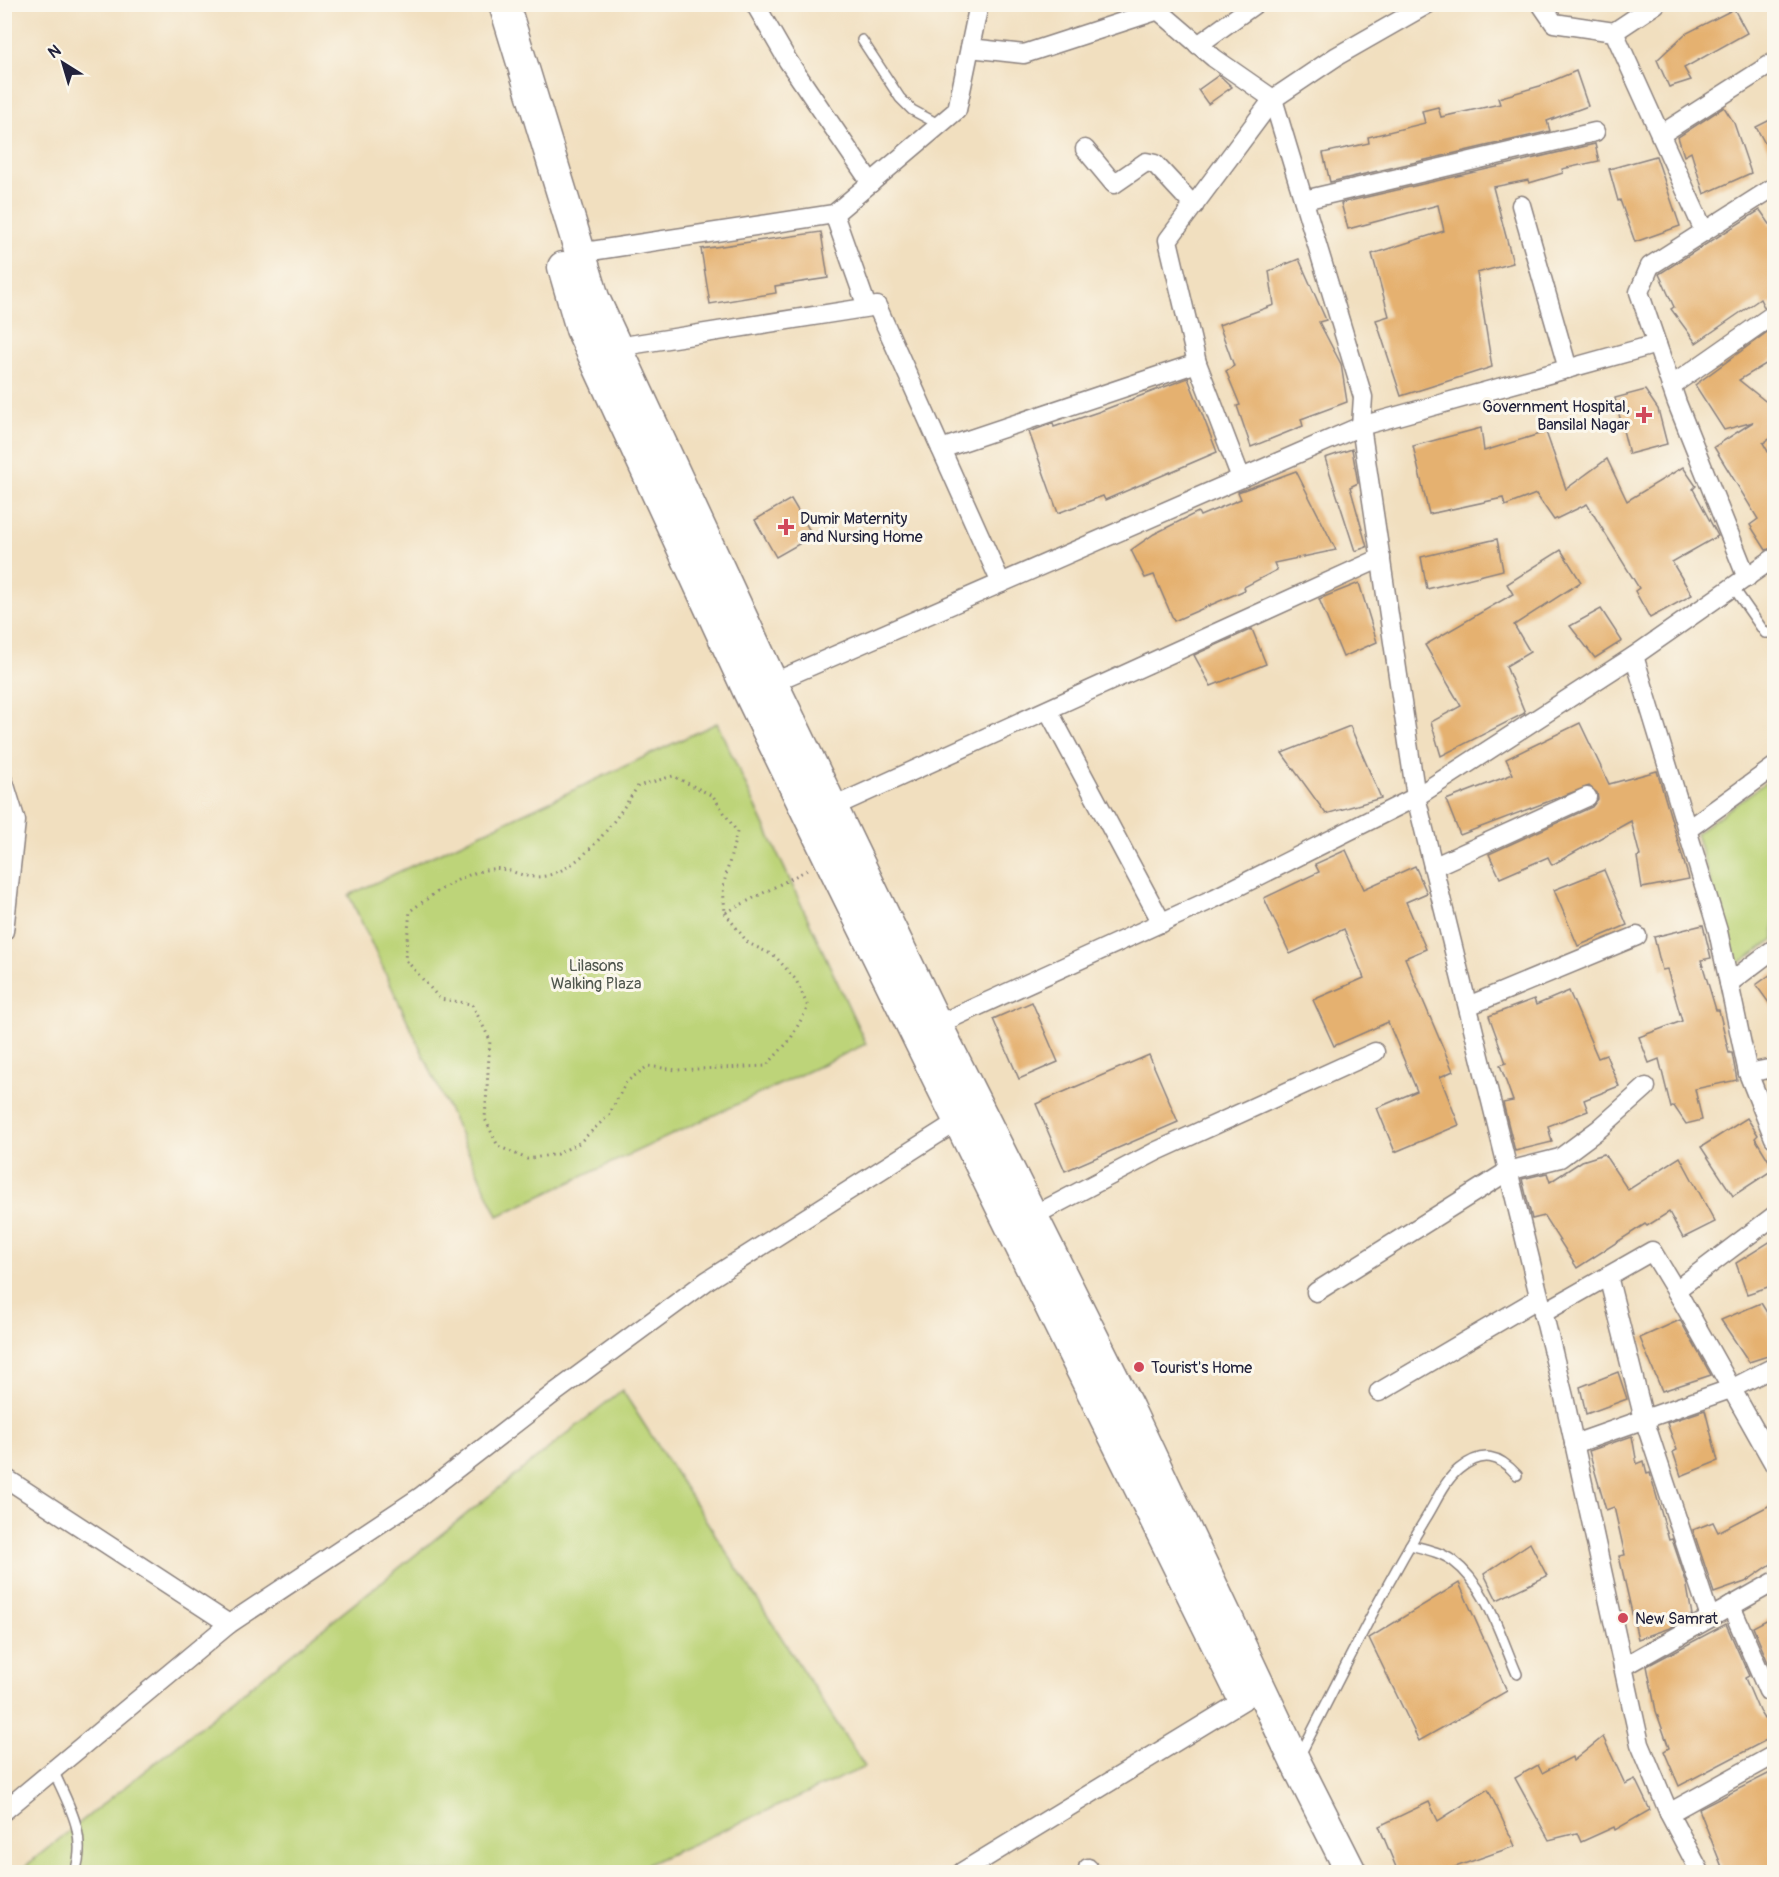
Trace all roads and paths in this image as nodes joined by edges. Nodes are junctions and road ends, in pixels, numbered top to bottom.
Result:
1 (486, 4) edge
2 (504, 4) edge
3 (756, 4) edge
4 (979, 4) edge
5 (1255, 4) edge
6 (1428, 4) edge
7 (1541, 4) edge
8 (1656, 4) edge
9 (1154, 8) edge
10 (1614, 32) junction
11 (862, 40) dead end
12 (1198, 45) junction
13 (970, 48) junction
14 (1774, 62) edge
15 (1273, 99) junction
16 (940, 125) junction
17 (1595, 132) dead end
18 (1660, 135) junction
19 (1085, 149) dead end
20 (871, 183) junction
21 (1774, 187) edge
22 (1304, 200) junction
23 (1521, 205) dead end
24 (1194, 206) junction
25 (834, 214) junction
26 (1704, 231) junction
27 (578, 253) junction
28 (867, 308) junction
29 (1774, 314) edge
30 (1657, 344) junction
31 (617, 348) junction
32 (1197, 363) junction
33 (1568, 369) junction
34 (1671, 386) junction
35 (1361, 426) junction
36 (941, 449) junction
37 (1241, 478) junction
38 (1381, 558) junction
39 (1774, 558) edge
40 (1740, 582) junction
41 (1001, 583) junction
42 (1774, 633) edge
43 (1634, 656) junction
44 (761, 687) junction
45 (1048, 710) junction
46 (1774, 768) edge
47 (4, 782) edge
48 (1416, 797) junction
49 (1587, 797) dead end
50 (832, 807) junction
51 (1687, 830) junction
52 (829, 858) junction
53 (1433, 867) junction
54 (725, 913) junction
55 (1162, 923) junction
56 (4, 931) edge
57 (1637, 936) dead end
58 (1774, 949) edge
59 (1729, 983) junction
60 (1468, 1006) junction
61 (926, 1030) junction
62 (1375, 1052) dead end
63 (1774, 1068) edge
64 (1748, 1073) junction
65 (1646, 1087) dead end
66 (958, 1121) junction
67 (1774, 1138) edge
68 (1508, 1171) junction
69 (1033, 1216) junction
70 (1774, 1216) edge
71 (1044, 1266) junction
72 (1608, 1276) junction
73 (1316, 1292) dead end
74 (1683, 1302) junction
75 (1541, 1305) junction
76 (1774, 1367) edge
77 (1733, 1389) junction
78 (1379, 1392) dead end
79 (1644, 1419) junction
80 (1574, 1444) junction
81 (1774, 1464) edge
82 (1517, 1475) dead end
83 (4, 1477) edge
84 (1167, 1517) junction
85 (1410, 1545) junction
86 (1774, 1582) edge
87 (1731, 1606) junction
88 (1710, 1618) junction
89 (229, 1624) junction
90 (1623, 1667) junction
91 (1517, 1674) dead end
92 (1768, 1691) dead end
93 (1244, 1700) junction
94 (1774, 1755) edge
95 (1296, 1763) junction
96 (53, 1770) junction
97 (4, 1811) edge
98 (1669, 1813) junction
99 (1340, 1870) edge
100 (75, 1872) edge
101 (962, 1872) edge
102 (1700, 1872) edge

1 - 44 main road
2 - 27 main road
3 - 20 street
4 - 13 street
5 - 12 street
6 - 15 street
7 - 10 street
8 - 10 street
9 - 12 street
9 - 13 street
10 - 18 street
11 - 16 lane
12 - 15 street
13 - 16 street
14 - 18 street
15 - 22 street
15 - 24 street
16 - 20 street
17 - 22 street
18 - 26 street
19 - 24 street
20 - 25 street
21 - 26 street
22 - 35 street
23 - 33 street
24 - 32 street
25 - 27 street
25 - 28 street
26 - 30 street
27 - 31 main road
28 - 31 street
28 - 36 street
29 - 34 street
30 - 33 street
30 - 34 street
31 - 44 main road
32 - 36 street
32 - 37 street
33 - 35 street
34 - 40 street
35 - 37 street
35 - 38 street
36 - 41 street
37 - 41 street
38 - 45 street
38 - 48 street
39 - 40 street
40 - 42 lane
40 - 43 street
41 - 44 street
43 - 48 street
43 - 51 street
44 - 50 main road
44 - 52 main road
45 - 50 street
45 - 55 street
46 - 51 street
47 - 56 street
48 - 53 street
48 - 55 street
49 - 53 street
50 - 61 main road
51 - 59 street
52 - 54 path
52 - 61 main road
53 - 60 street
54 - 54 path
55 - 61 street
57 - 60 street
58 - 59 street
59 - 64 street
60 - 68 street
61 - 66 main road
61 - 69 main road
62 - 69 street
63 - 64 street
64 - 67 street
65 - 68 street
66 - 71 main road
66 - 89 street
68 - 73 street
68 - 75 street
69 - 71 main road
70 - 74 street
71 - 84 main road
72 - 74 street
72 - 75 street
72 - 79 street
74 - 77 street
75 - 78 street
75 - 80 street
76 - 77 street
77 - 79 street
77 - 81 street
79 - 80 street
79 - 88 street
80 - 90 street
82 - 85 lane
83 - 89 street
84 - 93 main road
84 - 95 main road
85 - 91 lane
85 - 95 lane
86 - 87 street
87 - 88 street
87 - 92 street
88 - 90 street
89 - 96 street
90 - 98 street
93 - 99 main road
93 - 101 street
94 - 98 street
95 - 99 main road
96 - 97 street
96 - 100 lane
98 - 102 street

